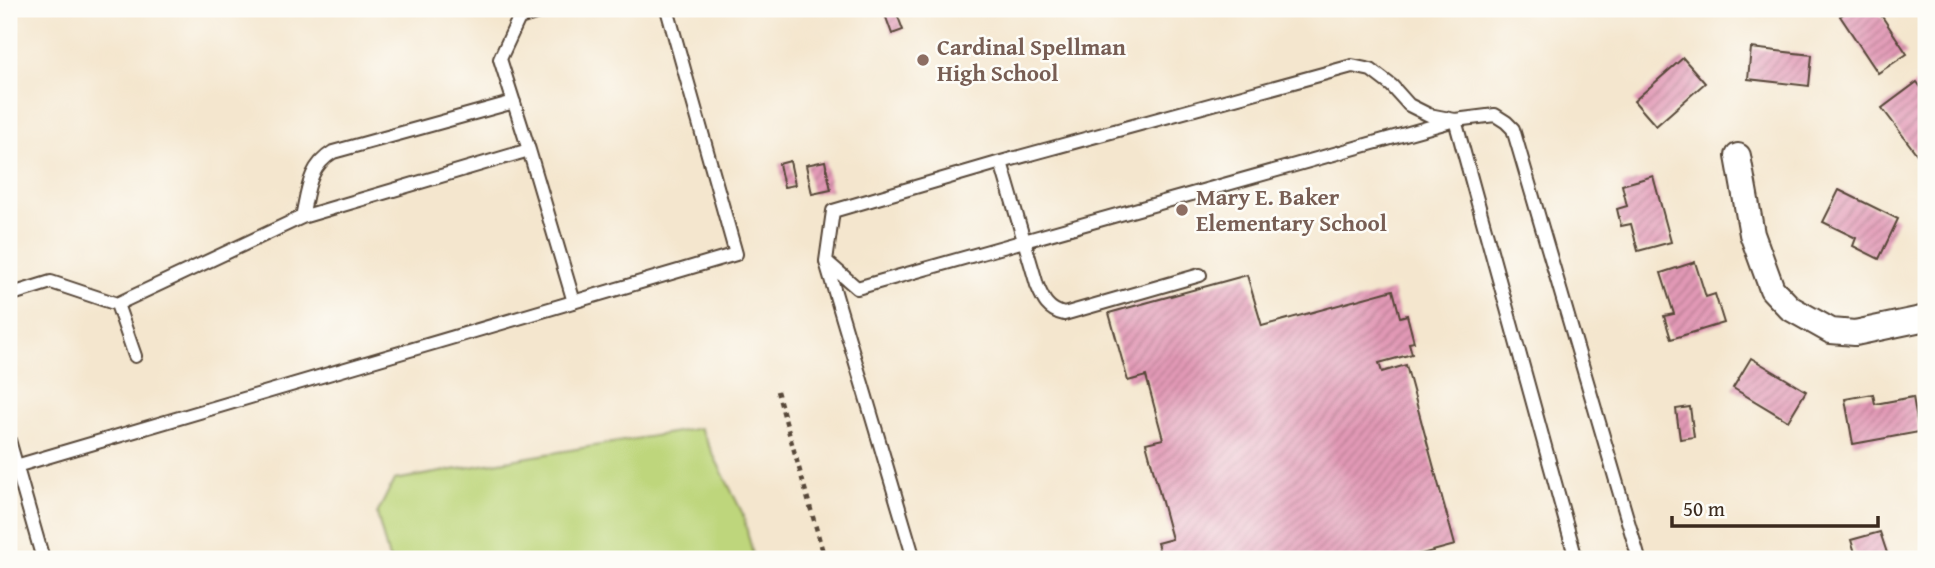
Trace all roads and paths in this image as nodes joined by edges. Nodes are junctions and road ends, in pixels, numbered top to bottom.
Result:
1 (548, 9) edge
2 (667, 9) edge
3 (514, 102) junction
4 (1455, 120) junction
5 (529, 150) junction
6 (1738, 156) dead end
7 (1001, 162) junction
8 (302, 217) junction
9 (1025, 240) junction
10 (826, 261) junction
11 (1200, 275) dead end
12 (9, 295) edge
13 (574, 302) junction
14 (117, 304) junction
15 (1926, 318) edge
16 (135, 356) dead end
17 (777, 391) dead end
18 (9, 440) edge
19 (16, 466) junction
20 (43, 559) edge
21 (825, 559) edge
22 (915, 559) edge
23 (1576, 559) edge
24 (1639, 559) edge

1 - 3 lane
2 - 13 lane
3 - 5 lane
3 - 8 lane
4 - 7 lane
4 - 9 lane
4 - 23 lane
4 - 24 lane
5 - 8 lane
5 - 13 lane
6 - 15 street
7 - 9 lane
7 - 10 lane
8 - 14 lane
9 - 10 lane
9 - 11 lane
10 - 22 lane
12 - 14 lane
13 - 19 lane
14 - 16 lane
17 - 21 path
18 - 19 lane
19 - 20 lane

